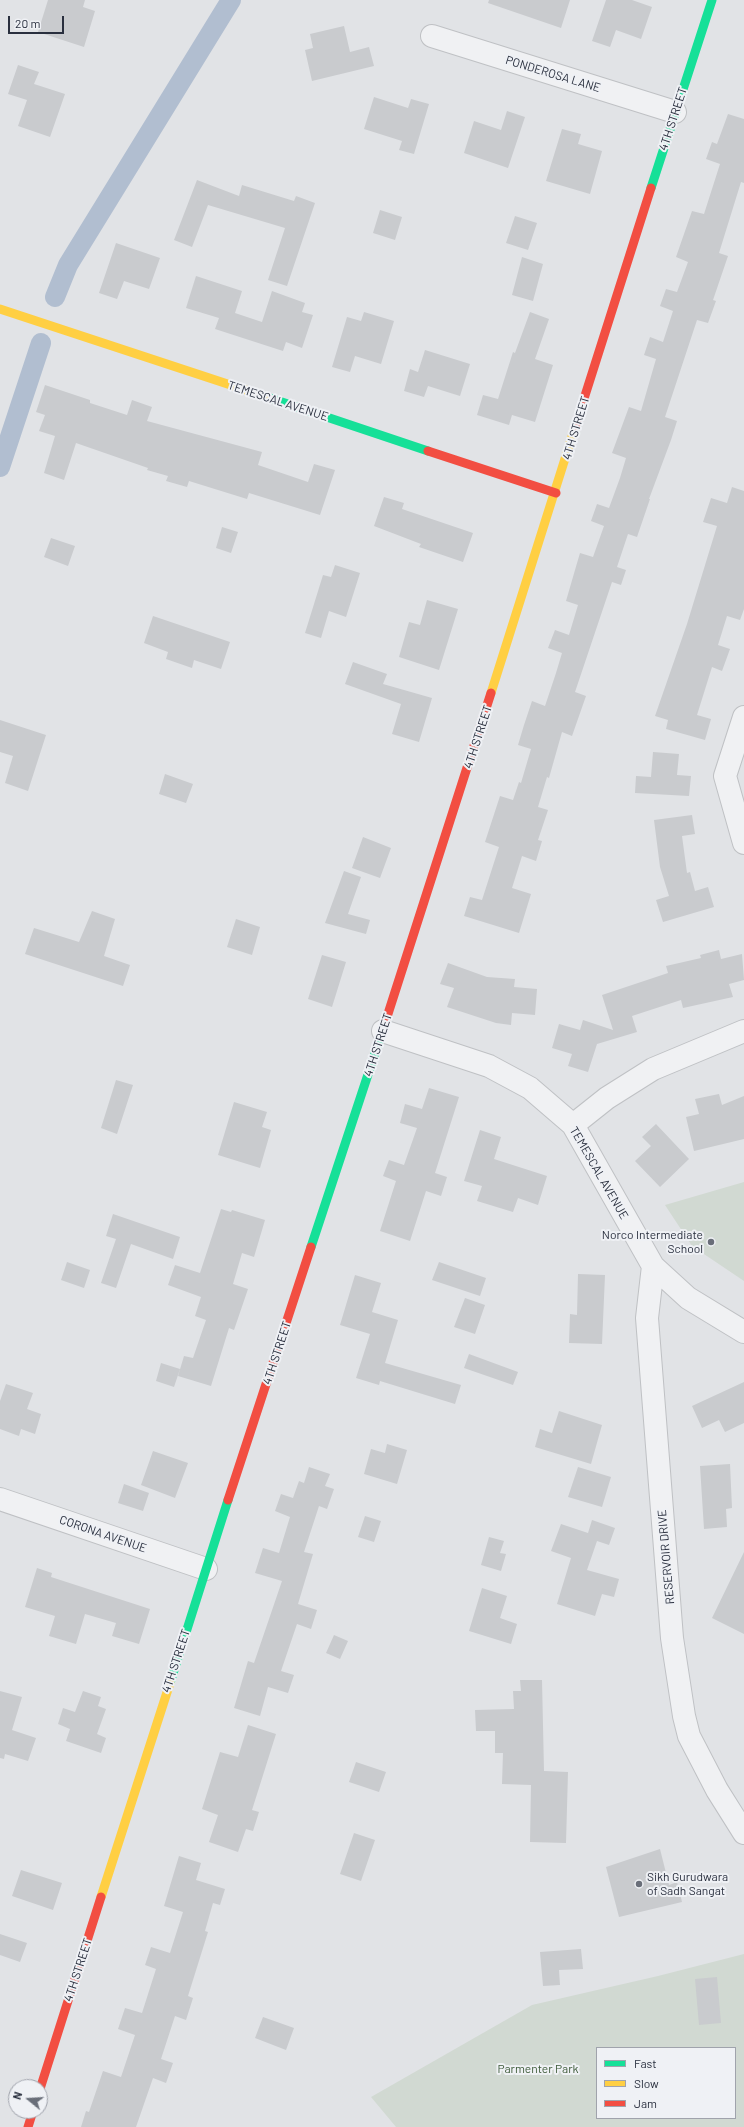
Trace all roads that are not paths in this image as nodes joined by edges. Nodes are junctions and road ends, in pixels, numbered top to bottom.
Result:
1 (712, 0) edge
2 (432, 36) dead end
3 (675, 112) junction
4 (0, 309) edge
5 (556, 493) junction
6 (744, 717) edge
7 (744, 842) edge
8 (383, 1031) junction
9 (744, 1031) edge
10 (573, 1126) junction
11 (653, 1266) junction
12 (744, 1332) edge
13 (0, 1500) edge
14 (206, 1569) junction
15 (744, 1833) edge
16 (43, 2079) edge

1 - 3 street, 4TH STREET
2 - 3 street, PONDEROSA LANE
3 - 5 street, 4TH STREET
4 - 5 street, TEMESCAL AVENUE
5 - 8 street, 4TH STREET
6 - 7 street
8 - 10 street, TEMESCAL AVENUE
8 - 14 street, 4TH STREET
9 - 10 street
10 - 11 street, TEMESCAL AVENUE
11 - 12 street, TEMESCAL AVENUE
11 - 15 street, RESERVOIR DRIVE
13 - 14 street, CORONA AVENUE
14 - 16 street, 4TH STREET

